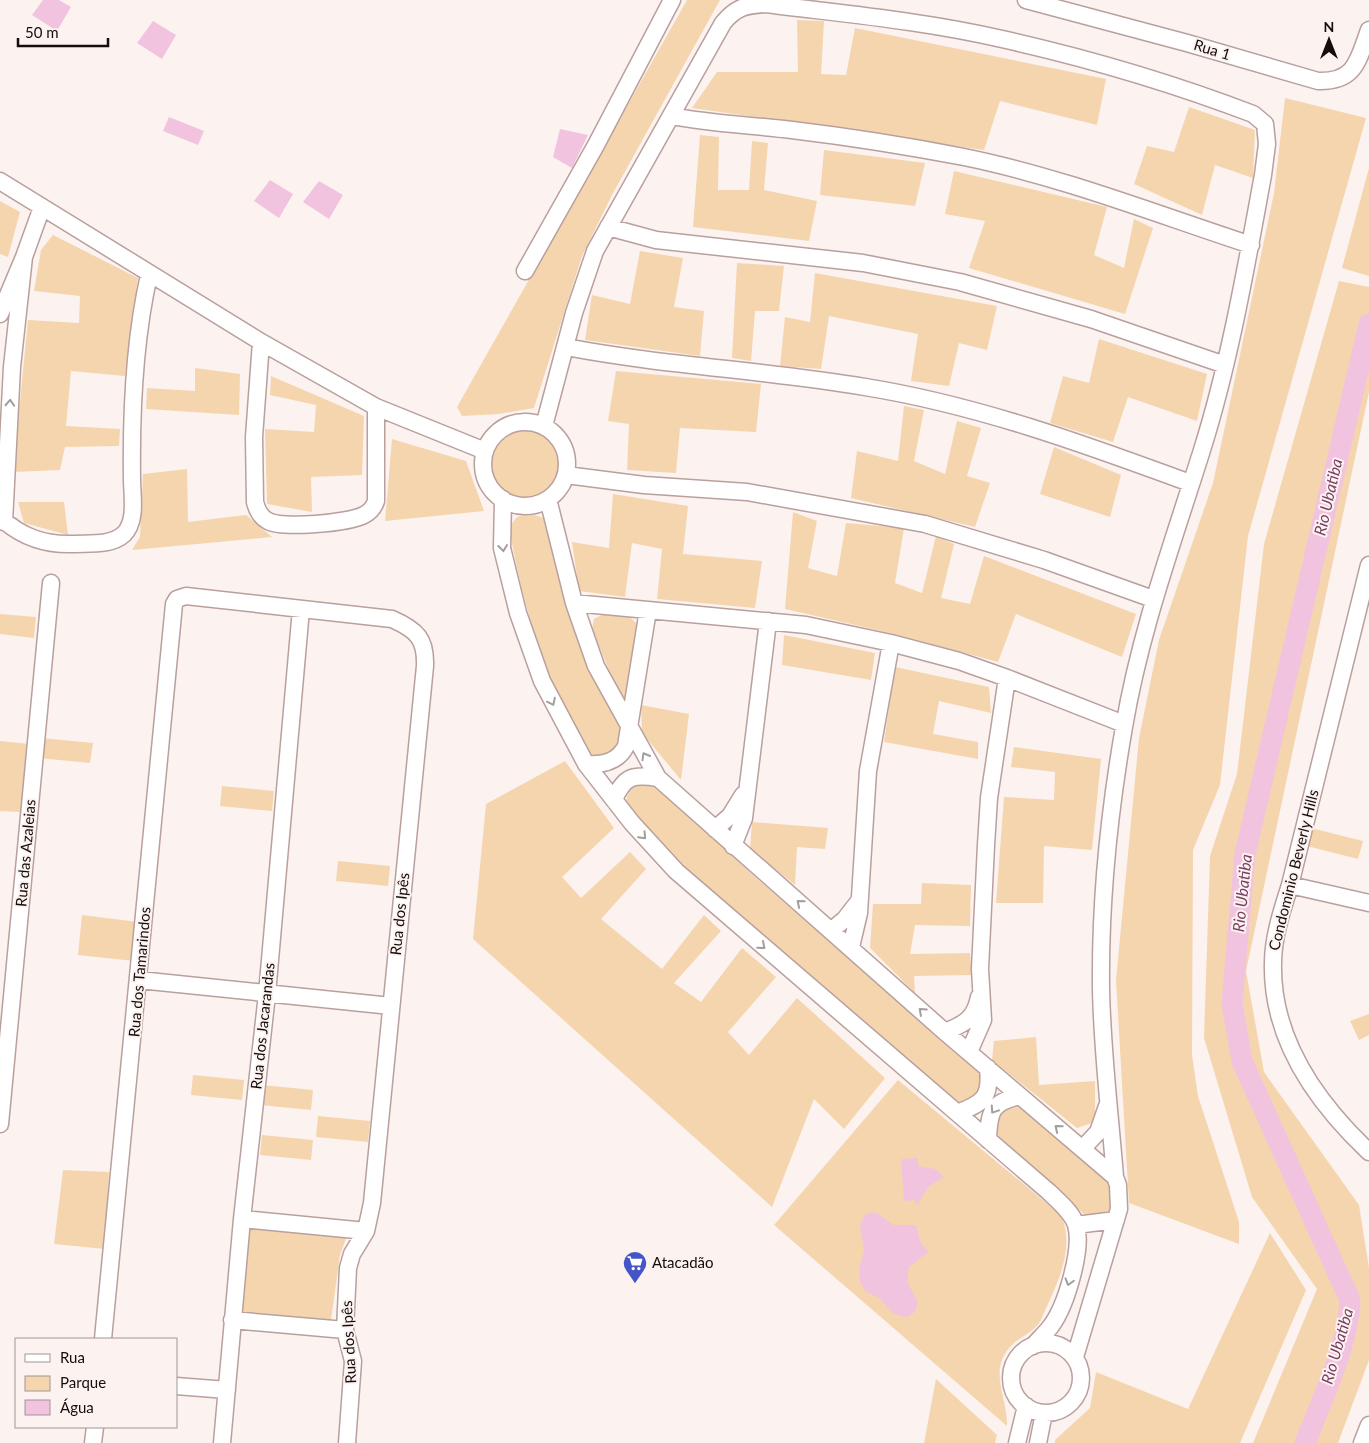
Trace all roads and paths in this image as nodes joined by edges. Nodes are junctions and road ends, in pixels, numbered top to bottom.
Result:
1 (672, 0) edge
2 (1026, 0) edge
3 (1369, 30) edge
4 (672, 116) junction
5 (0, 181) edge
6 (42, 206) junction
7 (608, 227) junction
8 (1250, 245) junction
9 (24, 257) junction
10 (525, 271) dead end
11 (149, 275) junction
12 (0, 314) edge
13 (261, 342) junction
14 (566, 347) junction
15 (6, 362) edge
16 (1225, 365) junction
17 (376, 407) junction
18 (544, 426) junction
19 (485, 451) junction
20 (566, 475) junction
21 (1190, 483) junction
22 (3, 494) edge
23 (502, 499) junction
24 (548, 499) junction
25 (2, 520) edge
26 (1369, 565) edge
27 (51, 582) dead end
28 (1153, 600) junction
29 (574, 603) junction
30 (174, 604) joint
31 (301, 610) junction
32 (648, 610) junction
33 (768, 621) junction
34 (891, 643) junction
35 (1007, 678) junction
36 (1124, 724) junction
37 (630, 730) junction
38 (586, 764) junction
39 (658, 778) junction
40 (746, 790) junction
41 (614, 800) junction
42 (715, 830) junction
43 (732, 846) junction
44 (1290, 885) junction
45 (859, 901) junction
46 (1369, 903) edge
47 (832, 930) junction
48 (851, 947) junction
49 (139, 980) junction
50 (980, 990) junction
51 (267, 994) junction
52 (391, 1006) junction
53 (945, 1032) junction
54 (969, 1052) junction
55 (988, 1068) junction
56 (3, 1074) edge
57 (1020, 1096) junction
58 (1109, 1102) junction
59 (957, 1113) junction
60 (0, 1124) edge
61 (988, 1140) junction
62 (1083, 1148) junction
63 (1369, 1152) edge
64 (1115, 1177) junction
65 (242, 1219) junction
66 (1116, 1220) junction
67 (1076, 1225) junction
68 (366, 1231) junction
69 (1076, 1258) junction
70 (1101, 1268) junction
71 (1063, 1304) junction
72 (1087, 1312) junction
73 (232, 1320) junction
74 (345, 1330) junction
75 (103, 1338) edge
76 (1033, 1346) junction
77 (1075, 1357) junction
78 (178, 1386) edge
79 (227, 1390) junction
80 (1026, 1406) junction
81 (1044, 1413) junction
82 (1369, 1426) edge
83 (94, 1428) edge
84 (93, 1443) edge
85 (222, 1443) edge
86 (347, 1443) edge
87 (1017, 1443) edge
88 (1038, 1443) edge
89 (1362, 1443) edge

1 - 10 street
2 - 3 street, Rua 1
4 - 7 street
4 - 8 street
4 - 8 street
5 - 6 street
6 - 9 street
6 - 11 street
7 - 14 street
7 - 16 street
8 - 16 street
9 - 12 street
9 - 15 street
11 - 13 street
11 - 25 street
13 - 17 street
13 - 17 street
14 - 18 street
14 - 21 street
22 -> 15 street
16 - 21 street
17 - 19 street
18 - 19 street
18 - 20 street
19 - 23 street
20 - 24 street
20 - 28 street
21 - 28 street
22 - 25 street
23 - 24 street
23 -> 38 street
24 - 29 street
26 - 44 street, Condominio Beverly Hills
27 - 56 street, Rua das Azaleias
28 - 36 street
29 - 32 street
29 - 37 street
30 - 31 street, Rua dos Ipês
30 - 49 street, Rua dos Tamarindos
31 - 51 street, Rua dos Jacarandas
31 - 52 street, Rua dos Ipês
32 - 33 street
32 - 37 street
33 - 34 street
33 - 40 street
34 - 35 street
34 - 45 street
35 - 36 street
35 - 50 street
36 - 58 street
37 - 38 street
39 -> 37 street
38 - 41 street
39 - 41 street
39 - 42 street
40 - 42 street
40 - 43 street
41 -> 59 street
42 - 43 street
47 -> 43 street
44 - 46 street
44 - 63 street, Condominio Beverly Hills
45 - 47 street
45 - 48 street
47 - 48 street
53 -> 48 street
49 - 51 street
49 - 75 street, Rua dos Tamarindos
50 - 53 street
50 - 54 street
51 - 52 street
51 - 65 street, Rua dos Jacarandas
52 - 68 street, Rua dos Ipês
53 - 54 street
54 - 55 street
55 - 57 street
55 - 59 street
56 - 60 street, Rua das Azaleias
57 -> 61 street
62 -> 57 street
58 - 62 street
58 - 64 street
59 - 61 street
61 - 67 street
62 - 64 street
64 - 66 street
65 - 68 street
65 - 73 street, Rua dos Jacarandas
66 - 67 street
66 - 70 street
67 - 69 street
68 - 74 street, Rua dos Ipês
69 - 70 street
69 -> 71 street
70 - 72 street
71 - 72 street
71 - 76 street
72 - 77 street
73 - 74 street
73 - 79 street, Rua dos Jacarandas
74 - 86 street, Rua dos Ipês
76 - 77 street
76 - 80 street
77 - 81 street
78 - 79 street
79 - 85 street, Rua dos Jacarandas
80 - 81 street
80 - 87 street
81 - 88 street
82 - 89 street
83 - 84 street

